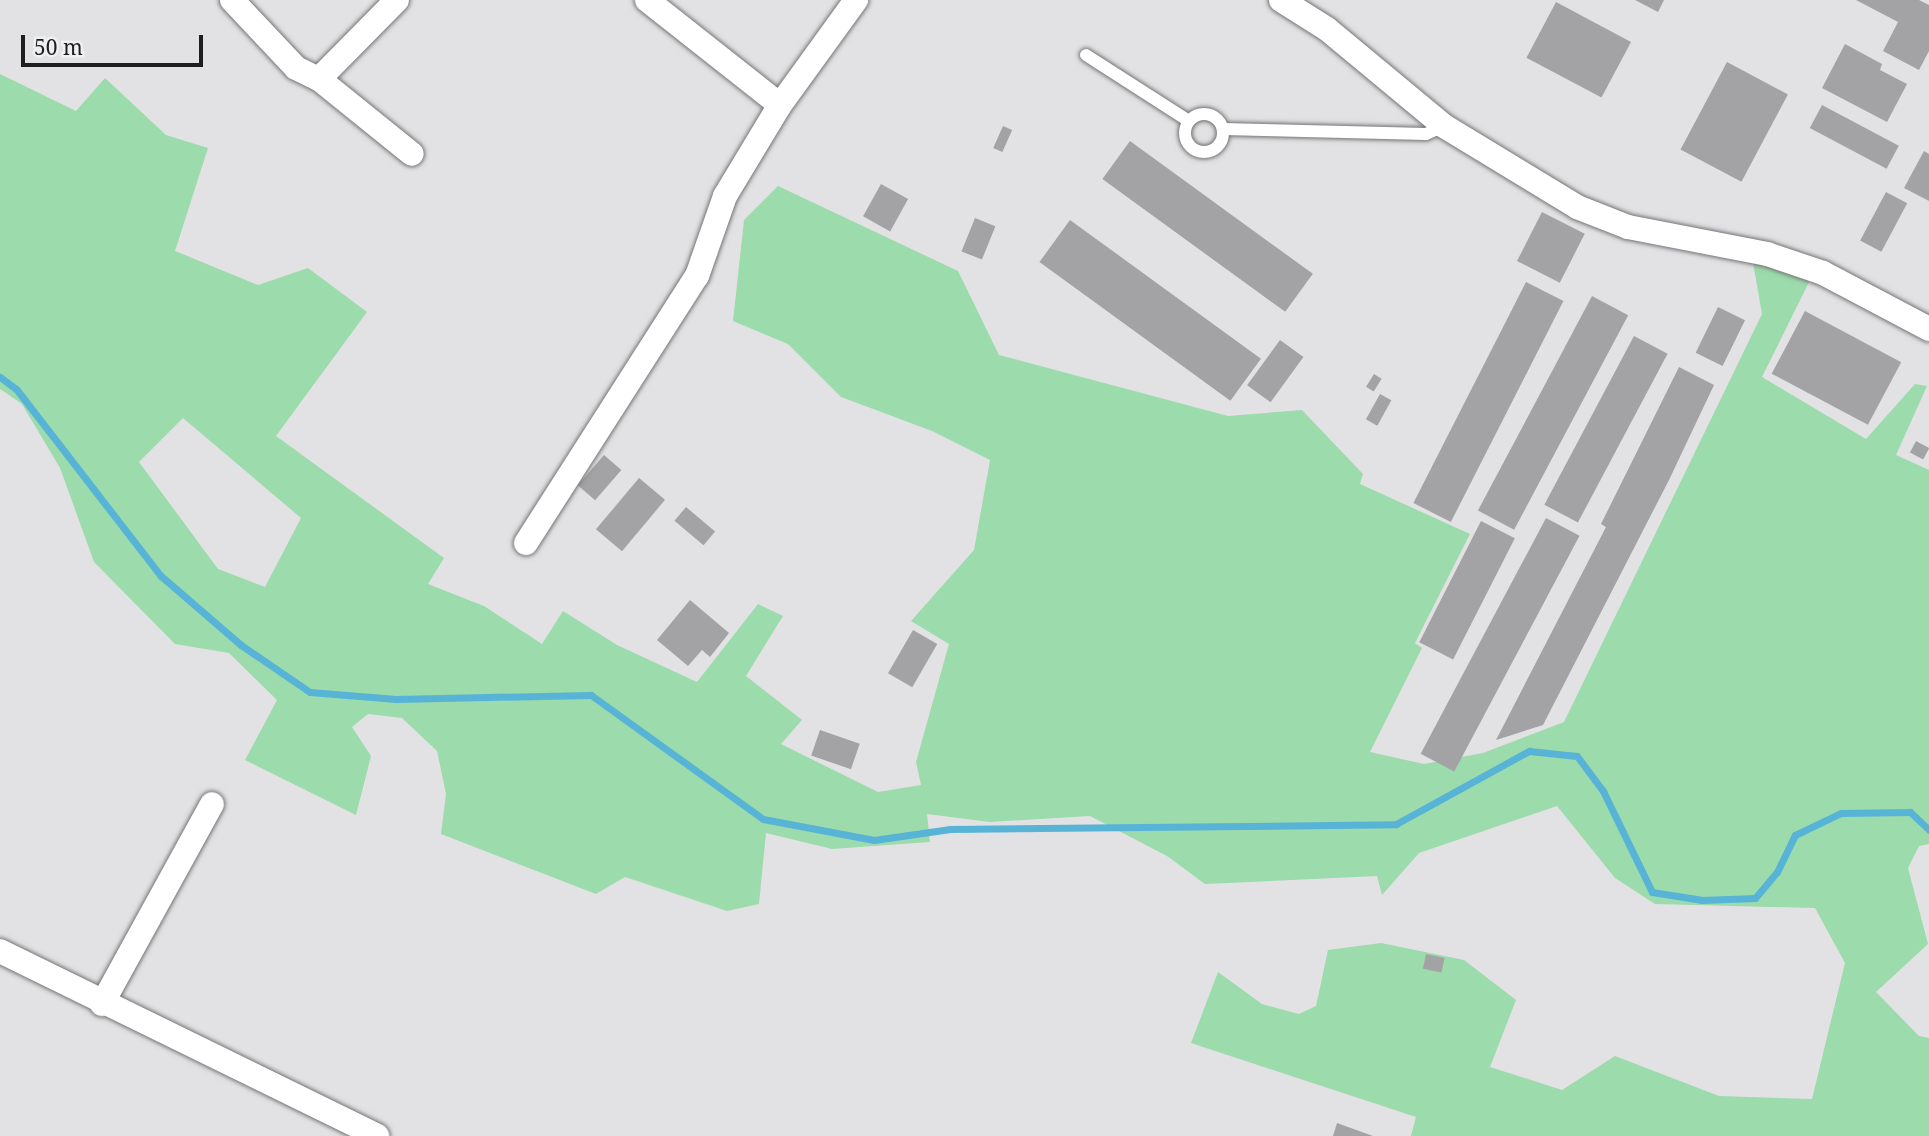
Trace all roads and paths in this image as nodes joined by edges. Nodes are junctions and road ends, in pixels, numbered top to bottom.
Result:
1 (232, 0) edge
2 (397, 0) edge
3 (647, 0) edge
4 (856, 0) edge
5 (1281, 0) edge
6 (1086, 55) dead end
7 (319, 79) junction
8 (780, 105) junction
9 (1189, 121) junction
10 (1444, 126) junction
11 (1223, 129) junction
12 (412, 154) dead end
13 (1929, 329) edge
14 (526, 543) dead end
15 (212, 804) dead end
16 (0, 951) edge
17 (102, 1004) junction
18 (377, 1136) edge

1 - 7 street
2 - 7 street
3 - 8 street
4 - 8 street
5 - 10 street
6 - 9 lane
7 - 12 street
8 - 14 street
9 - 11 lane
9 - 11 lane
10 - 11 lane
10 - 13 street
15 - 17 street
16 - 17 street
17 - 18 street

